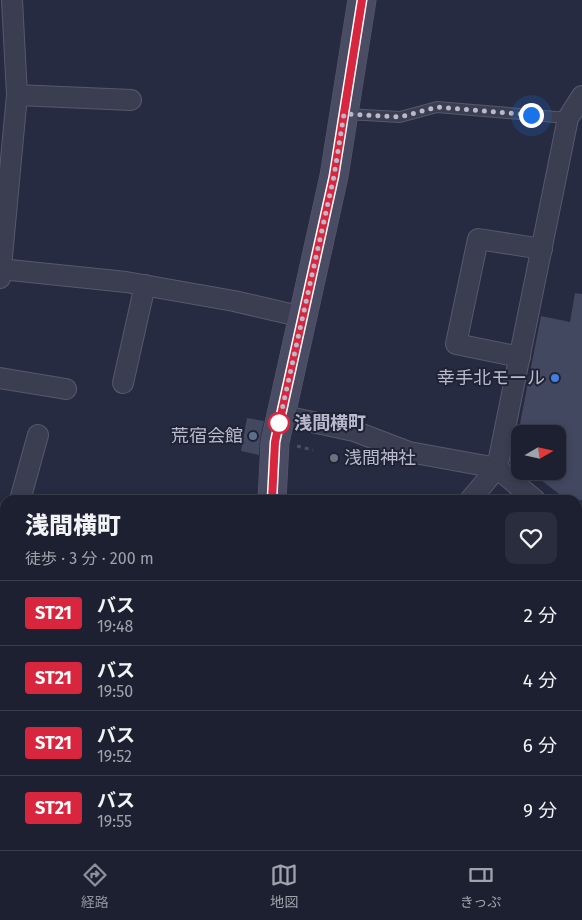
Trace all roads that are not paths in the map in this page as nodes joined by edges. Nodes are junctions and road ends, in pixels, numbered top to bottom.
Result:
1 (12, 0) edge
2 (362, 0) edge
3 (17, 95) junction
4 (582, 96) edge
5 (132, 100) dead end
6 (344, 114) junction
7 (568, 118) junction
8 (7, 135) edge
9 (542, 249) junction
10 (1, 272) edge
11 (145, 285) junction
12 (303, 316) junction
13 (520, 357) junction
14 (0, 378) edge
15 (123, 383) dead end
16 (66, 389) dead end
17 (280, 415) junction
18 (38, 435) dead end
19 (497, 468) junction
20 (21, 495) edge
21 (272, 495) edge
22 (474, 495) edge
23 (529, 495) edge

1 - 3 street
2 - 6 street
3 - 5 street
3 - 8 street
4 - 7 street
6 - 7 lane
6 - 12 street
7 - 9 street
8 - 10 street
9 - 13 street
9 - 13 street
10 - 11 street
11 - 12 street
11 - 15 street
12 - 17 street
13 - 19 street
14 - 16 street
17 - 19 street
17 - 21 street
18 - 20 street
19 - 22 street
19 - 23 street

